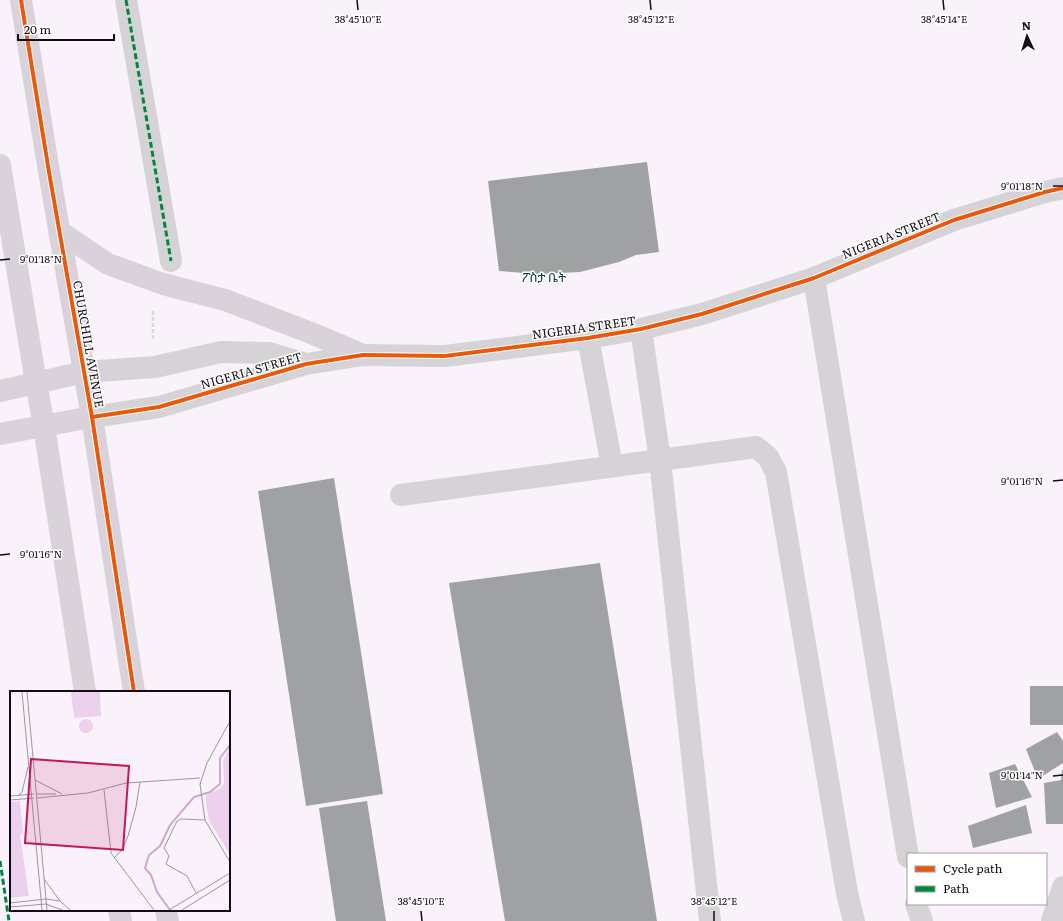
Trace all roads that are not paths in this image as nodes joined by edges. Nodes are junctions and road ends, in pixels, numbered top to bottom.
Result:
1 (21, 0) edge
2 (126, 0) edge
3 (0, 165) edge
4 (1063, 188) edge
5 (59, 231) junction
6 (171, 261) dead end
7 (814, 278) junction
8 (641, 329) junction
9 (588, 338) junction
10 (363, 355) junction
11 (306, 364) junction
12 (84, 372) junction
13 (36, 383) junction
14 (0, 391) edge
15 (92, 417) junction
16 (44, 426) junction
17 (0, 434) edge
18 (660, 460) junction
19 (612, 466) junction
20 (401, 496) dead end
21 (85, 691) edge
22 (134, 691) edge
23 (907, 853) edge
24 (1063, 887) edge
25 (916, 905) edge
26 (119, 911) edge
27 (166, 911) edge
28 (121, 921) edge
29 (168, 921) edge
30 (710, 921) edge
31 (854, 921) edge
32 (922, 921) edge
33 (1052, 921) edge

1 - 5 main road, CHURCHILL AVENUE
2 - 6 street
3 - 13 main road
4 - 7 street, NIGERIA STREET
5 - 10 main road
5 - 12 main road, CHURCHILL AVENUE
7 - 8 street, NIGERIA STREET
7 - 23 street
8 - 9 street, NIGERIA STREET
8 - 18 street
9 - 10 street, NIGERIA STREET
9 - 19 street
10 - 11 street, NIGERIA STREET
11 - 12 street, NIGERIA STREET
11 - 15 street, NIGERIA STREET
12 - 13 main road
12 - 15 main road, CHURCHILL AVENUE
13 - 14 main road
13 - 16 main road
15 - 16 main road
15 - 22 main road, CHURCHILL AVENUE
16 - 17 main road
16 - 21 main road
18 - 19 street
18 - 30 street
18 - 31 street
19 - 20 street
24 - 33 street
25 - 32 street
26 - 28 main road
27 - 29 main road

